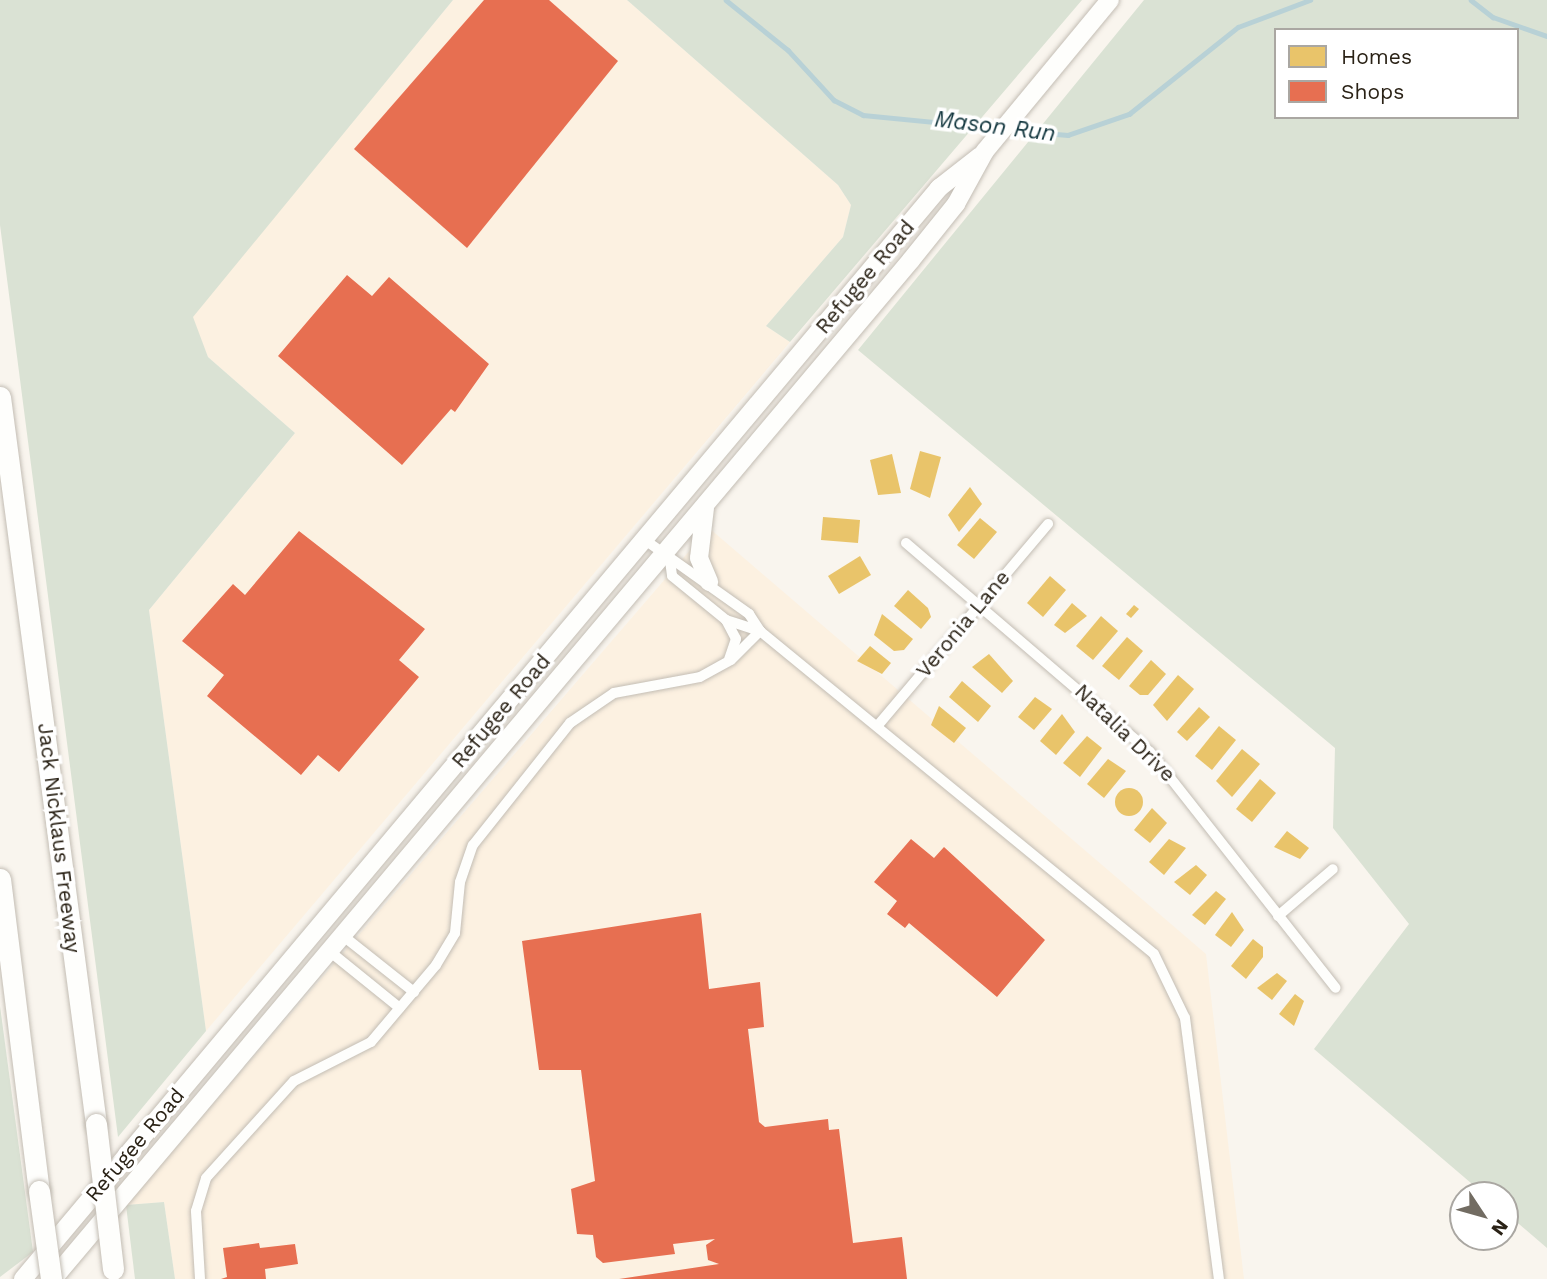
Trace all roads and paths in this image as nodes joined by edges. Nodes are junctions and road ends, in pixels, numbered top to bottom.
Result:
1 (1110, 0) edge
2 (990, 146) junction
3 (0, 397) edge
4 (706, 504) junction
5 (1048, 524) dead end
6 (645, 540) junction
7 (906, 543) dead end
8 (666, 558) junction
9 (709, 582) junction
10 (980, 604) junction
11 (726, 620) junction
12 (760, 631) junction
13 (727, 662) junction
14 (879, 724) junction
15 (1333, 869) dead end
16 (0, 879) edge
17 (1278, 916) junction
18 (342, 935) junction
19 (328, 950) junction
20 (1336, 988) dead end
21 (414, 992) junction
22 (400, 1008) junction
23 (113, 1274) edge
24 (23, 1279) edge
25 (52, 1279) edge
26 (200, 1279) edge
27 (1219, 1279) edge

1 - 2 main road, Refugee Road
2 - 4 main road, Refugee Road
2 - 6 main road, Refugee Road
3 - 23 highway, Jack Nicklaus Freeway, bridge
4 - 8 main road, Refugee Road
4 - 9 main road
5 - 10 street, Veronia Lane
6 - 8 street
6 - 24 main road, Refugee Road
7 - 10 street, Natalia Drive
8 - 9 street
8 - 11 street
8 - 18 main road, Refugee Road
9 - 12 street
10 - 14 street, Veronia Lane
10 - 17 street, Natalia Drive
11 - 12 street
11 - 13 street
12 - 13 street
12 - 14 street
13 - 21 street
14 - 27 street
15 - 17 street
16 - 25 highway, bridge
17 - 20 street, Natalia Drive
18 - 19 main road, Refugee Road
18 - 21 street
19 - 22 street
19 - 25 main road, Refugee Road
21 - 22 street
22 - 26 street

